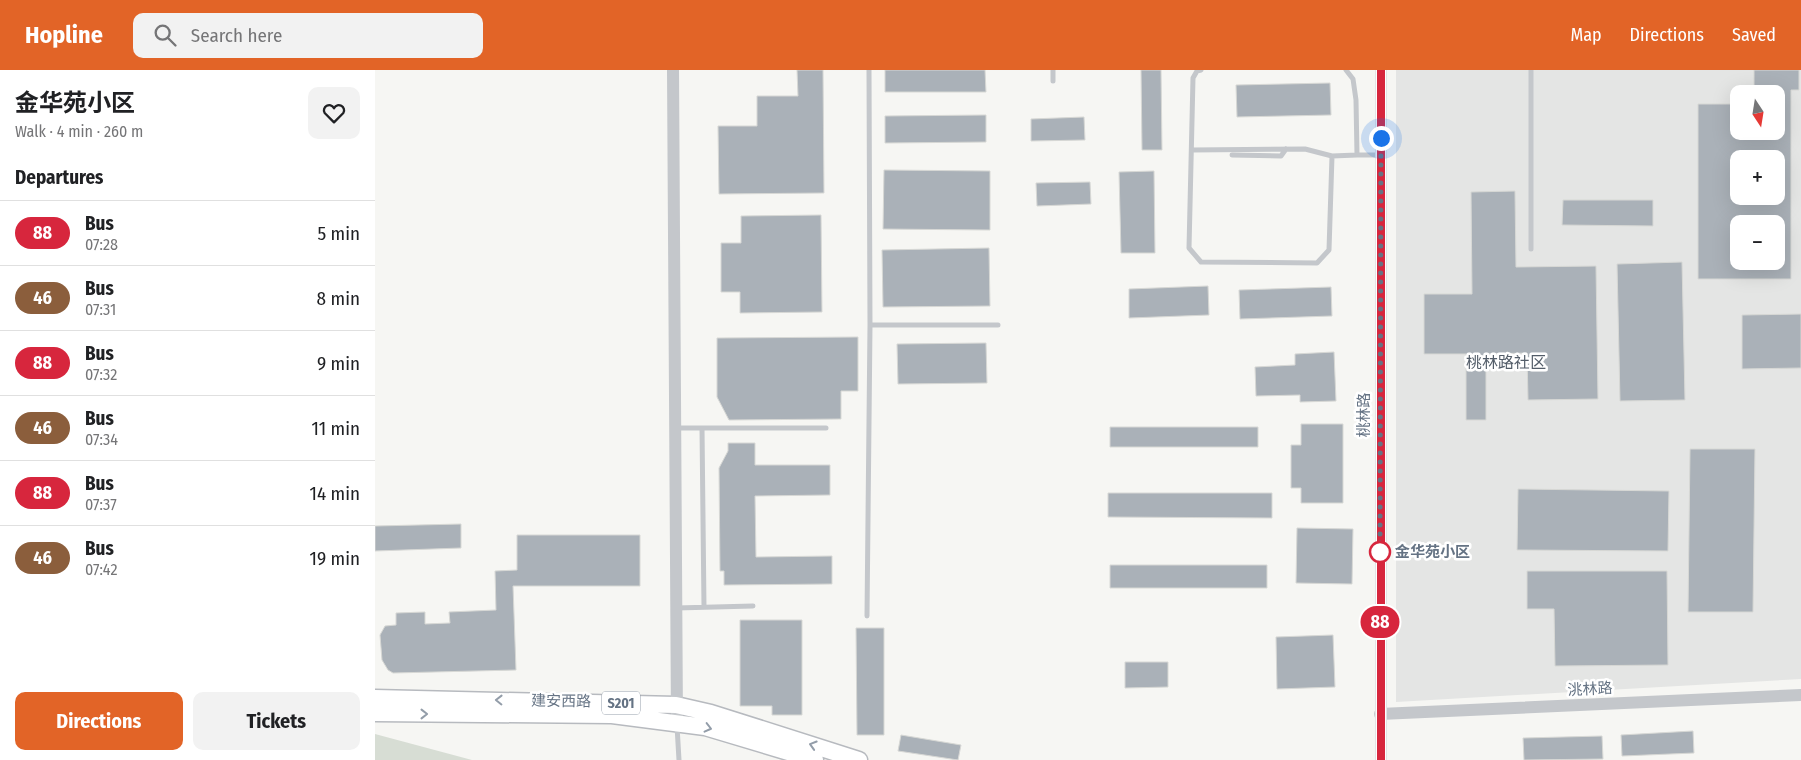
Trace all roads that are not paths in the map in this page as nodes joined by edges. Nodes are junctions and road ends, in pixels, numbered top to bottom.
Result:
1 (673, 70) edge
2 (869, 70) edge
3 (1053, 70) edge
4 (1201, 70) edge
5 (1346, 70) edge
6 (1381, 70) edge
7 (1531, 70) edge
8 (1053, 81) dead end
9 (1286, 149) junction
10 (1192, 150) junction
11 (1232, 155) dead end
12 (1381, 155) junction
13 (1332, 156) junction
14 (1357, 156) junction
15 (1531, 249) dead end
16 (870, 324) junction
17 (998, 325) dead end
18 (675, 428) junction
19 (702, 428) junction
20 (826, 428) dead end
21 (753, 606) dead end
22 (704, 607) junction
23 (676, 608) junction
24 (867, 616) dead end
25 (1801, 695) edge
26 (375, 698) edge
27 (676, 705) junction
28 (375, 714) edge
29 (1380, 714) junction
30 (677, 722) junction
31 (679, 760) edge
32 (815, 760) edge
33 (859, 760) edge
34 (1381, 760) edge

1 - 18 street
2 - 16 lane
3 - 8 lane
4 - 10 lane
5 - 14 lane
6 - 12 street, 桃林路
7 - 15 lane
9 - 10 lane
9 - 11 lane
9 - 13 lane
10 - 13 lane
12 - 14 lane
12 - 29 street, 桃林路
13 - 14 lane
16 - 17 lane
16 - 24 lane
18 - 19 lane
18 - 23 street
19 - 20 lane
19 - 22 lane
21 - 22 lane
22 - 23 lane
23 - 27 street
25 - 29 street, 洮林路
27 -> 26 main road, 建安西路 / S201
27 - 30 street
33 -> 27 main road, 建安西路 / S201
28 -> 30 main road, 建安西路 / S201
29 - 34 street, 桃林路
30 - 31 lane
30 -> 32 main road, 建安西路 / S201

